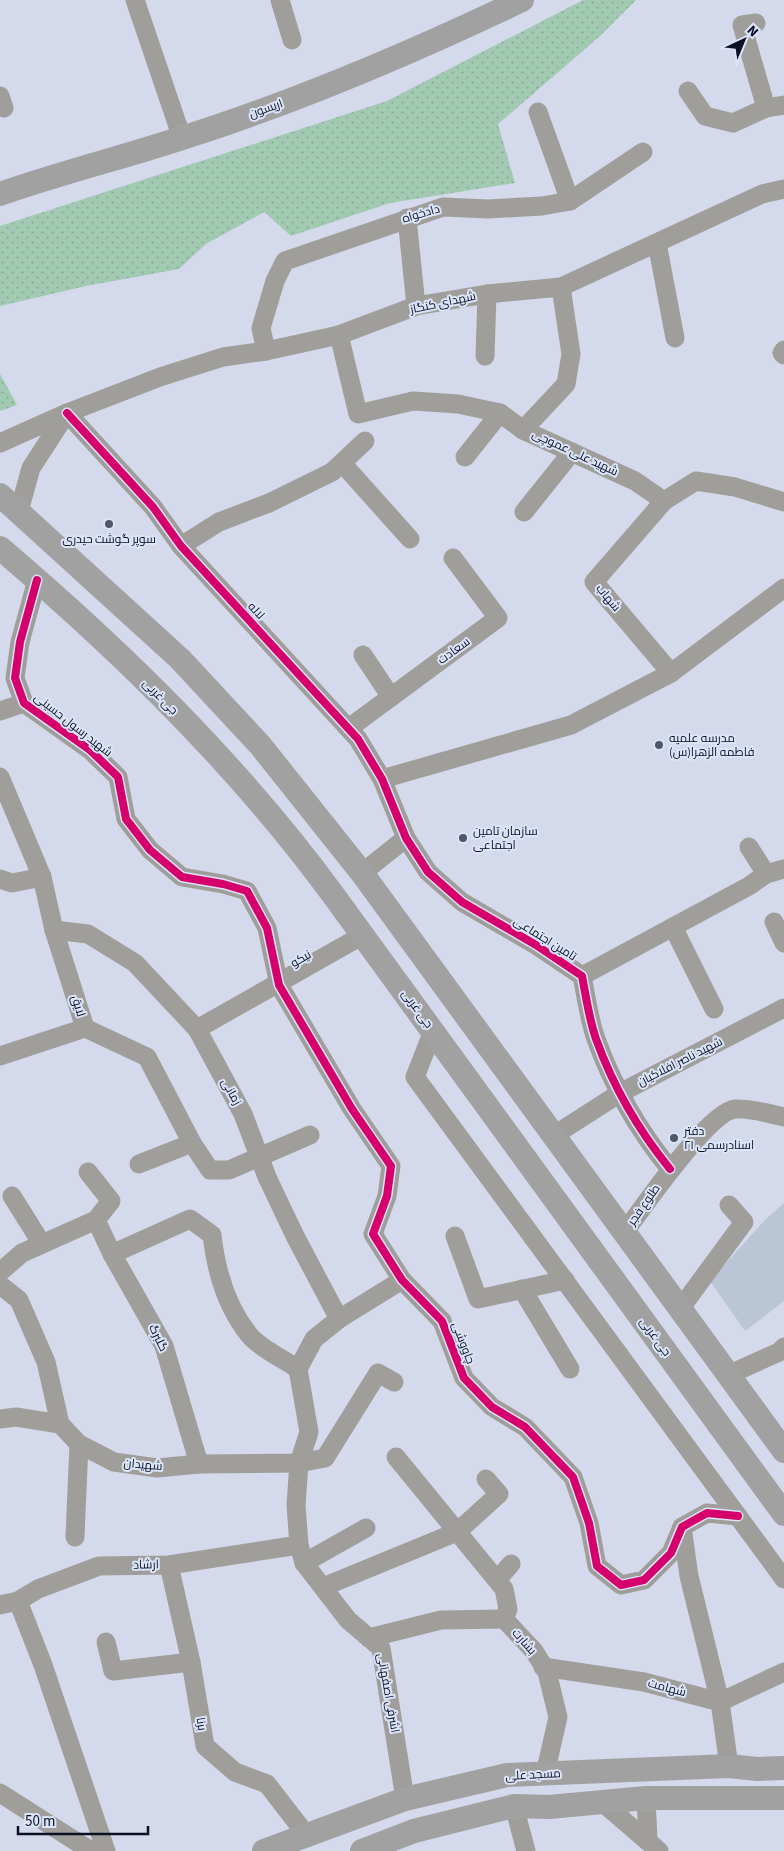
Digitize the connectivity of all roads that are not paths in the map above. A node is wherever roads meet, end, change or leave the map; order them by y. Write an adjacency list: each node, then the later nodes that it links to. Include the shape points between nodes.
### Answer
1 (135, 0): 9 (street)
2 (280, 0): 5 (street)
3 (522, 0): 9 (main road, اریسون, via 434,42 316,91)
4 (756, 22): 7 (street, via 742,25)
5 (292, 40)
6 (688, 91): 7 (street, via 705,116 733,123)
7 (775, 107)
8 (538, 112): 13 (street)
9 (182, 138): 12 (main road, اریسون)
10 (642, 152): 13 (street, دادخواه)
11 (784, 189): 15 (street, شهدای کنگاز, via 762,194)
12 (0, 194)
13 (570, 201): 14 (street, دادخواه, via 488,209 443,207)
14 (407, 218): 18 (street); 22 (street, دادخواه, via 285,261 275,281 261,328)
15 (657, 243): 16 (street, شهدای کنگاز); 20 (street)
16 (561, 287): 17 (street, شهدای کنگاز); 27 (street, via 571,354 566,384)
17 (487, 294): 18 (street, شهدای کنگاز); 24 (street)
18 (416, 306): 19 (street, شهدای کنگاز)
19 (339, 335): 22 (street, شهدای کنگاز); 26 (street, شهید علی عموچی, via 358,414 413,401 458,404)
20 (675, 338)
21 (784, 350): 23 (street)
22 (266, 351): 25 (street, شهدای کنگاز, via 223,357)
23 (784, 355)
24 (485, 356)
25 (67, 413): 29 (street, شهدای کنگاز); 36 (street, via 31,468); 39 (street, لاله, via 153,507)
26 (500, 413): 27 (street, شهید علی عموچی); 31 (street)
27 (523, 430): 30 (street, شهید علی عموچی)
28 (365, 442): 32 (street)
29 (0, 443)
30 (572, 452): 34 (street, شهید علی عموچی, via 635,481); 37 (street)
31 (464, 457)
32 (342, 463): 38 (street); 39 (street, via 332,472 269,503 219,522)
33 (0, 495): 36 (main road)
34 (664, 501): 35 (street, via 696,482 735,487); 45 (street, شهاب, via 594,582)
35 (784, 502)
36 (19, 511): 55 (main road, via 180,659 260,745)
37 (524, 512)
38 (410, 539)
39 (181, 546): 49 (street, لاله)
40 (0, 548): 42 (main road, جی غربی)
41 (453, 558): 46 (street, سعادت, via 498,618)
42 (37, 580): 47 (street, شهید رسول حسینی, via 20,642 15,678); 61 (main road, جی غربی, via 156,692 245,785 323,880)
43 (784, 588): 45 (street)
44 (363, 655): 46 (street)
45 (671, 673): 51 (street, via 570,725)
46 (391, 697): 49 (street, سعادت)
47 (24, 702): 48 (street); 64 (street, شهید رسول حسینی, via 90,750 118,777 126,820 150,850 182,877 247,891 267,928)
48 (0, 711)
49 (348, 728): 51 (street, لاله)
50 (0, 777): 56 (street, لایق)
51 (382, 779): 52 (street, لاله)
52 (406, 838): 55 (street); 63 (street, تامین اجتماعی, via 428,872 462,902)
53 (749, 847): 54 (street)
54 (775, 872): 59 (street)
55 (362, 873): 74 (main road)
56 (42, 877): 57 (street, via 12,883); 60 (street, لایق)
57 (0, 880)
58 (774, 922): 62 (street)
59 (673, 927): 63 (street); 66 (street)
60 (54, 930): 67 (street, لایق); 68 (street, زمانی, via 88,934 135,963)
61 (363, 935): 64 (street, نیکو); 69 (main road, جی غربی)
62 (784, 943)
63 (582, 976): 71 (street, تامین اجتماعی, via 596,1038)
64 (279, 985): 68 (street, نیکو); 88 (street, چاووشی, via 352,1109 391,1166 387,1196 373,1234)
65 (784, 1008): 71 (street, شهید ناصر افلاکیان)
66 (714, 1009)
67 (85, 1028): 70 (street); 75 (street, لایق, via 147,1057)
68 (197, 1030): 76 (street, زمانی, via 243,1114)
69 (433, 1031): 89 (street, via 415,1077); 107 (main road, جی غربی)
70 (0, 1056)
71 (620, 1093): 74 (street, شهید ناصر افلاکیان); 78 (street, تامین اجتماعی)
72 (784, 1117): 78 (street, طلوع فجر, via 734,1109 719,1116)
73 (310, 1136): 76 (street)
74 (553, 1136): 83 (main road)
75 (192, 1143): 76 (street, لایق, via 210,1170 229,1170); 77 (street)
76 (260, 1158): 93 (street, زمانی, via 295,1236)
77 (139, 1164)
78 (670, 1169): 83 (street, طلوع فجر)
79 (88, 1172): 82 (street, via 111,1201)
80 (12, 1196): 85 (street)
81 (729, 1205): 92 (street, via 744,1222)
82 (96, 1220): 85 (street); 86 (street, گلبرگ)
83 (624, 1233): 92 (main road)
84 (455, 1236): 91 (street, via 478,1299)
85 (42, 1244): 87 (street, via 22,1252)
86 (112, 1254): 95 (street, via 190,1219 212,1235 219,1274 233,1310 251,1337); 105 (street, گلبرگ, via 164,1346)
87 (0, 1272)
88 (402, 1280): 93 (street); 109 (street, چاووشی, via 442,1321 464,1378 492,1407 525,1427 573,1477 589,1523 597,1566 621,1585 644,1580 671,1553)
89 (565, 1280): 91 (street); 108 (street)
90 (0, 1286): 100 (street, via 19,1300 46,1362)
91 (522, 1289): 96 (street)
92 (680, 1309): 97 (main road)
93 (339, 1319): 95 (street, via 314,1339)
94 (784, 1347): 97 (street, via 780,1352)
95 (298, 1369): 104 (street, via 309,1432)
96 (570, 1369)
97 (728, 1375): 102 (main road)
98 (394, 1382): 104 (street, شهیدان, via 378,1373 325,1458)
99 (0, 1419): 100 (street, via 16,1417)
100 (60, 1424): 101 (street, شهیدان)
101 (79, 1444): 105 (street, شهیدان, via 114,1462 158,1468); 112 (street)
102 (784, 1451)
103 (396, 1457): 111 (street, بشارت)
104 (299, 1463): 105 (street, شهیدان); 113 (street, via 296,1505)
105 (199, 1464)
106 (486, 1479): 111 (street, via 500,1494)
107 (784, 1514)
108 (738, 1516): 109 (street, via 707,1513); 117 (street)
109 (682, 1527): 126 (street, via 690,1576)
110 (366, 1528): 113 (street)
111 (457, 1532): 116 (street, بشارت); 118 (street)
112 (75, 1537)
113 (301, 1554): 115 (street, ارشاد); 118 (street, اشرفی اصفهانی)
114 (511, 1564): 116 (street)
115 (169, 1565): 119 (street, ارشاد, via 99,1566); 123 (street, برنا)
116 (497, 1580): 120 (street, بشارت, via 504,1590 508,1609)
117 (784, 1580)
118 (323, 1587): 121 (street, اشرفی اصفهانی, via 348,1620)
119 (9, 1603): 139 (street, via 46,1675)
120 (504, 1618): 121 (street, via 441,1620); 124 (street, بشارت, via 534,1651)
121 (369, 1638): 133 (street, اشرفی اصفهانی, via 381,1648)
122 (106, 1642): 123 (street, via 113,1671)
123 (191, 1662): 136 (street, برنا, via 205,1746 235,1772 267,1784)
124 (543, 1667): 126 (street, شهامت, via 644,1682); 129 (street, بشارت, via 558,1717)
125 (784, 1672): 126 (street)
126 (720, 1702): 127 (street)
127 (729, 1766): 128 (main road, مسجد علی, via 757,1770); 129 (main road, مسجد علی)
128 (784, 1768)
129 (545, 1774): 133 (main road, مسجد علی, via 507,1775)
130 (0, 1793): 138 (street)
131 (646, 1798): 132 (main road); 134 (main road); 137 (street)
132 (784, 1798)
133 (405, 1799): 136 (main road, مسجد علی)
134 (602, 1802): 135 (main road, via 549,1807); 137 (street)
135 (514, 1806): 141 (main road, via 414,1831); 142 (street)
136 (308, 1837): 140 (main road, مسجد علی)
137 (653, 1846)
138 (91, 1851)
139 (106, 1851)
140 (264, 1851)
141 (362, 1851)
142 (526, 1851)

